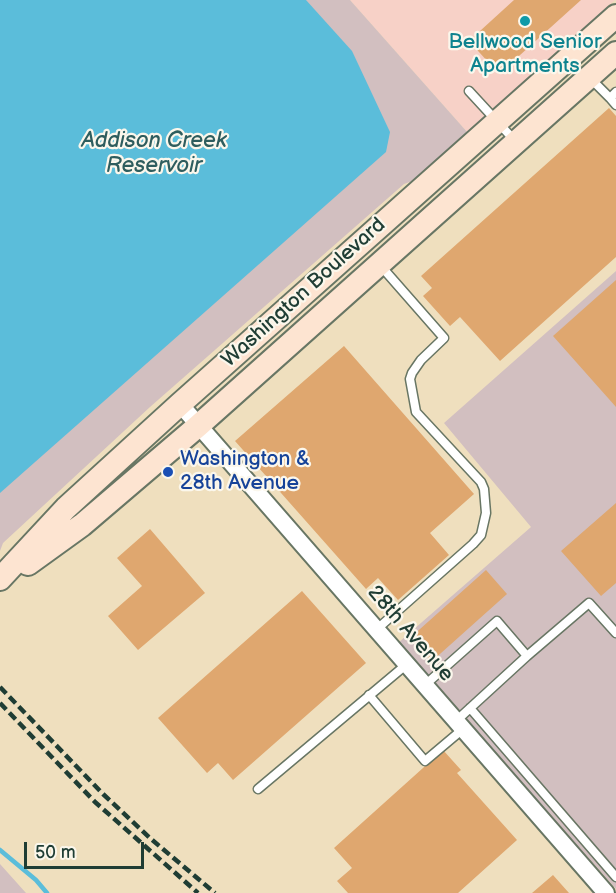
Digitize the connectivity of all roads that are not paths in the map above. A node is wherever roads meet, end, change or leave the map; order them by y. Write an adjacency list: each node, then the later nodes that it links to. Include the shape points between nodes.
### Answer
1 (616, 16): 6 (street, Washington Boulevard)
2 (611, 60): 3 (street, Washington Boulevard)
3 (589, 77): 5 (lane); 7 (street, Washington Boulevard)
4 (469, 91): 6 (lane)
5 (614, 98)
6 (497, 121): 7 (lane); 9 (street, Washington Boulevard)
7 (516, 142): 8 (street, Washington Boulevard)
8 (379, 264): 10 (street, Washington Boulevard); 13 (lane, via 444,338 412,373 416,412 481,482 486,513 481,535 473,544)
9 (180, 404): 10 (street, 28th Avenue); 11 (street, Washington Boulevard, via 66,508)
10 (198, 426): 12 (street, Washington Boulevard, via 82,525); 13 (street, 28th Avenue)
11 (0, 579)
12 (0, 584)
13 (376, 630): 16 (street, 28th Avenue)
14 (616, 633): 15 (lane, via 589,603)
15 (527, 656): 17 (lane, via 497,621); 19 (lane)
16 (407, 664): 17 (street, 28th Avenue); 18 (lane)
17 (425, 685): 20 (street, 28th Avenue)
18 (369, 695): 20 (lane, via 425,761); 21 (lane)
19 (470, 708): 20 (lane); 22 (lane)
20 (460, 725): 23 (street, 28th Avenue)
21 (258, 789)
22 (616, 877)
23 (606, 893)

